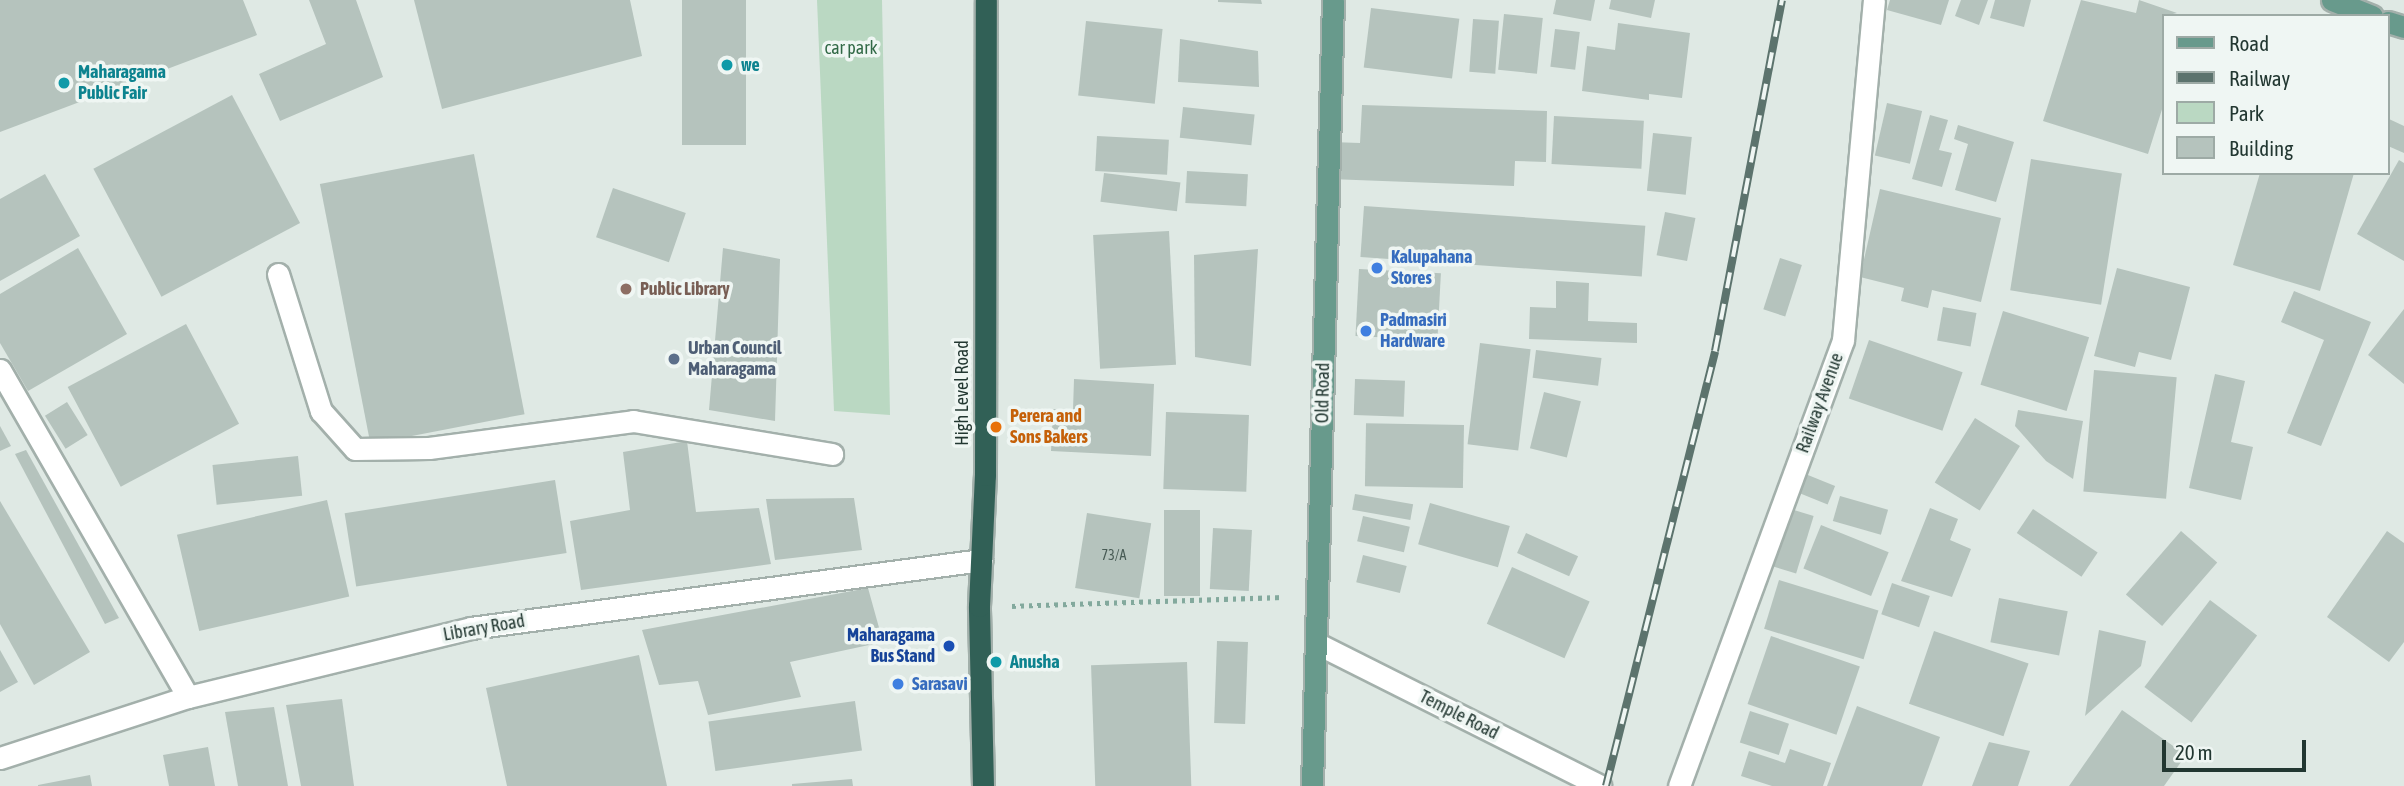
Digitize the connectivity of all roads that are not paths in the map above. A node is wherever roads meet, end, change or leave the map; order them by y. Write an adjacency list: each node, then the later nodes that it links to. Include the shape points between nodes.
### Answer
1 (986, 0): 9 (highway, High Level Road)
2 (1333, 0): 10 (main road, Old Road)
3 (1874, 0): 16 (street, Railway Avenue, via 1843,340)
4 (2332, 0): 5 (main road)
5 (2367, 14)
6 (278, 274): 8 (street, via 321,411 355,449 429,448 633,421)
7 (0, 370): 11 (street)
8 (832, 454)
9 (981, 560): 11 (street, Library Road, via 471,628); 13 (highway, High Level Road)
10 (1318, 644): 14 (main road, Old Road); 15 (street, Temple Road)
11 (188, 697): 12 (street, Library Road)
12 (0, 758)
13 (983, 786)
14 (1312, 786)
15 (1600, 786)
16 (1679, 786)

